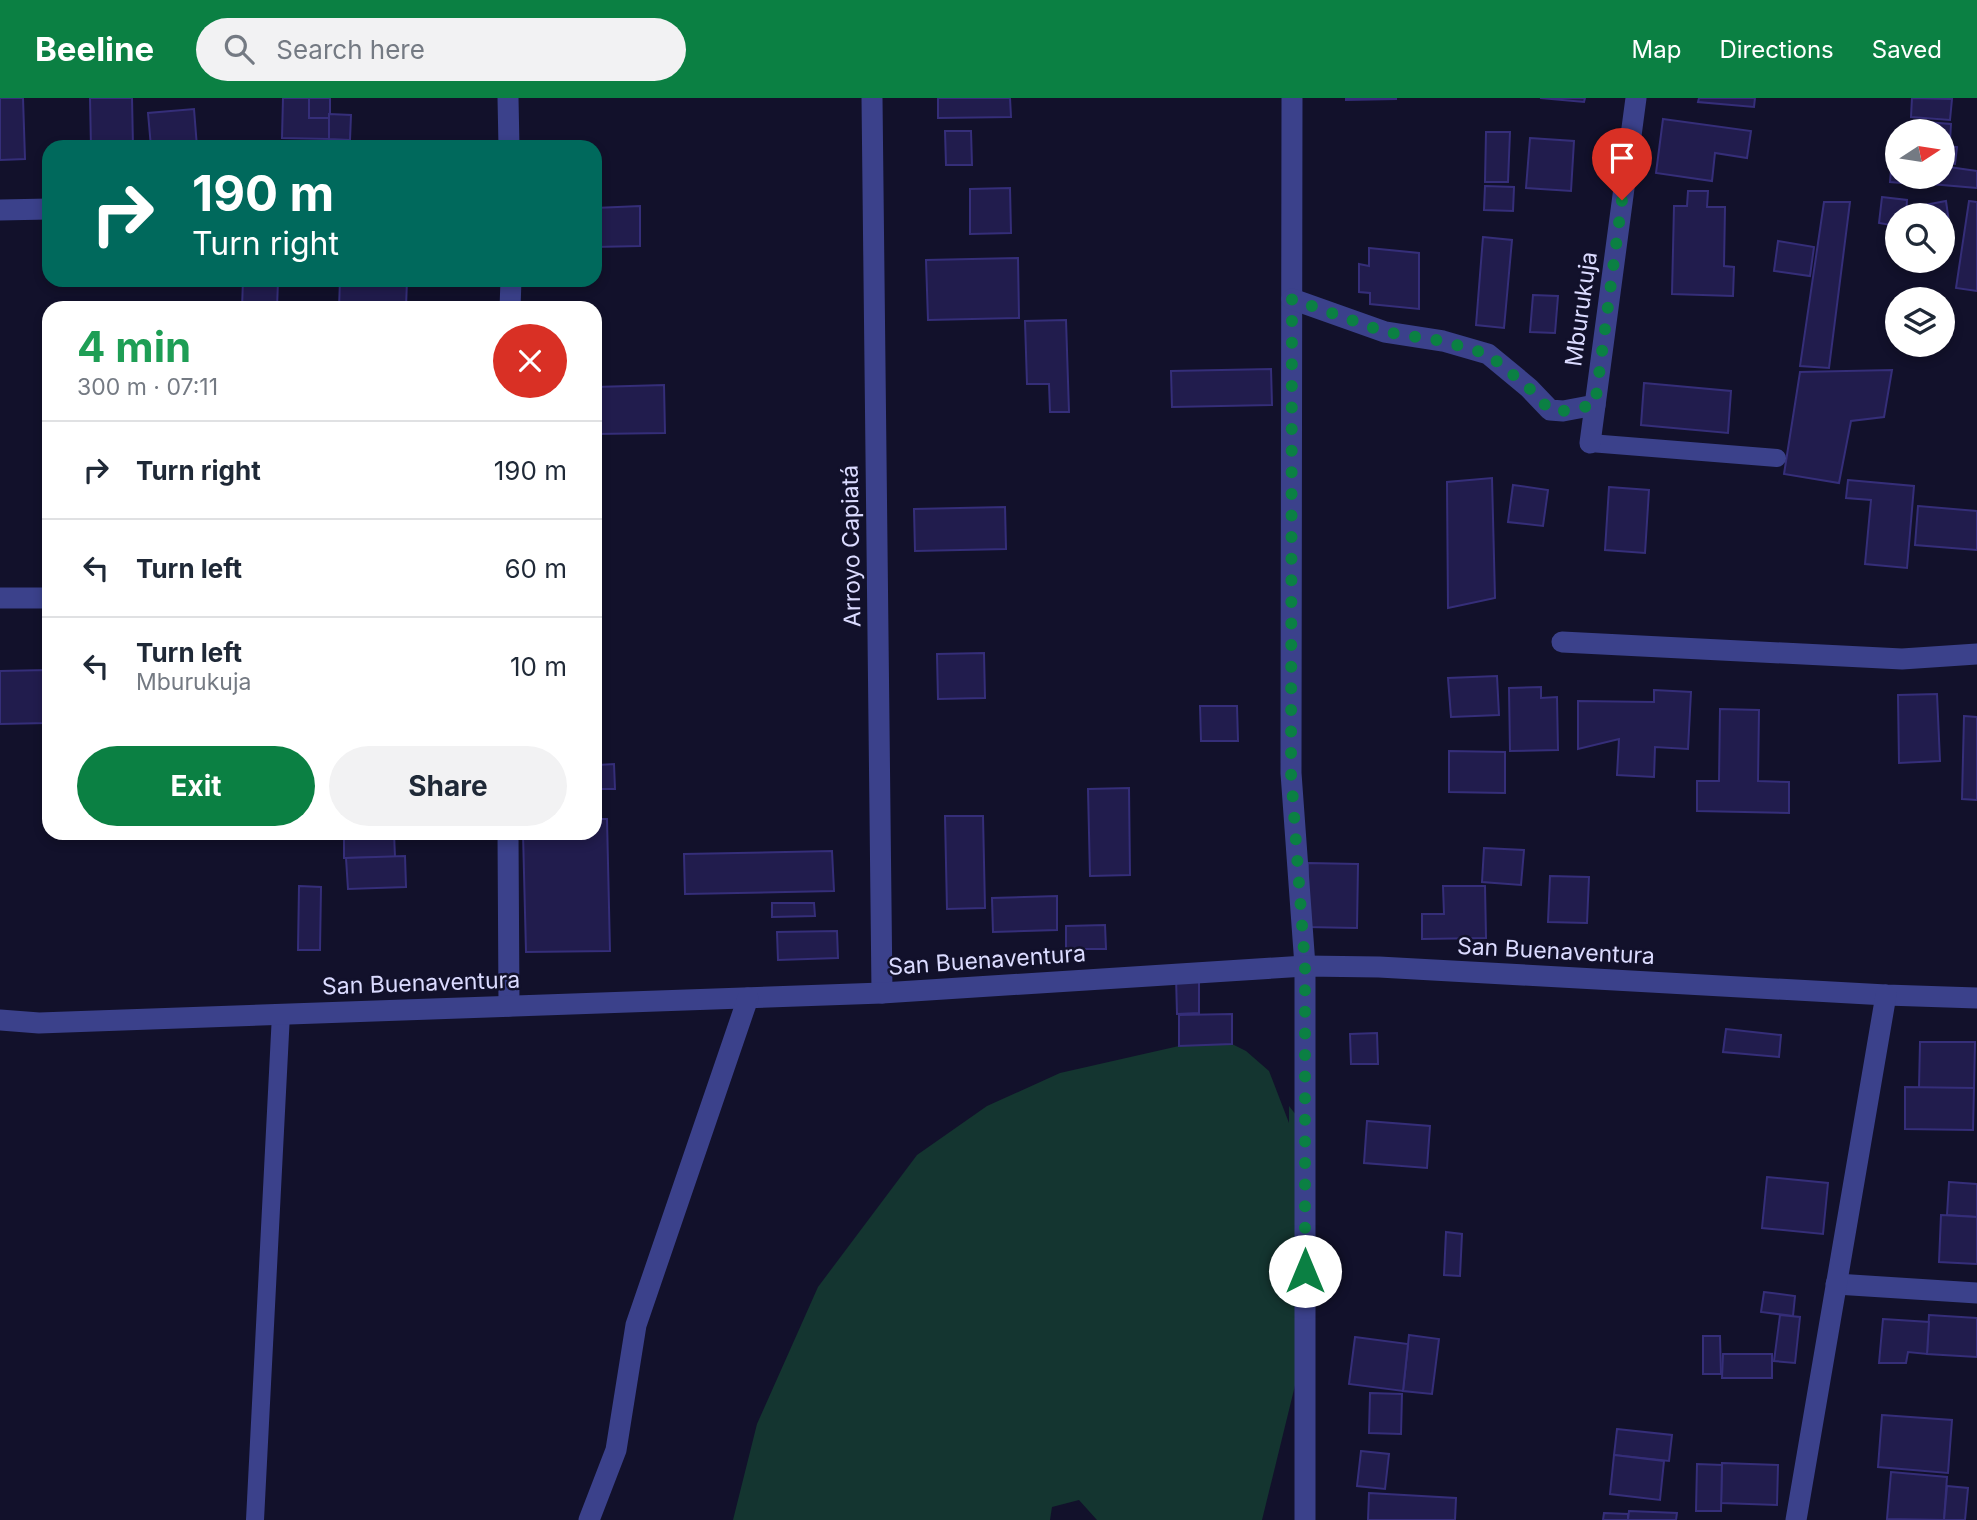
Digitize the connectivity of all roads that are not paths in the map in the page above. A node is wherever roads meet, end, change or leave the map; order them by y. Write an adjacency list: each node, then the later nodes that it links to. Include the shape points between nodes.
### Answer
1 (508, 98): 5 (street)
2 (872, 98): 18 (street, Arroyo Capiatá)
3 (1292, 98): 8 (street)
4 (1636, 98): 9 (street, Mburukuja)
5 (509, 140)
6 (42, 209): 7 (street)
7 (0, 210)
8 (1292, 299): 9 (street, via 1385,332 1488,354 1550,410); 17 (street, via 1291,773)
9 (1595, 405): 10 (street, Mburukuja)
10 (1590, 443): 11 (lane)
11 (1777, 458)
12 (0, 598): 13 (street)
13 (42, 598)
14 (1563, 642): 15 (street, via 1902,659)
15 (1977, 654)
16 (508, 840): 22 (street)
17 (1305, 966): 18 (street, San Buenaventura); 19 (street, San Buenaventura); 29 (street)
18 (882, 993): 20 (street, San Buenaventura)
19 (1886, 995): 21 (street, San Buenaventura); 25 (street)
20 (748, 998): 22 (street, San Buenaventura); 28 (street, via 636,1325 616,1450)
21 (1977, 999)
22 (509, 1006): 23 (street, San Buenaventura)
23 (281, 1014): 24 (street, San Buenaventura, via 39,1023); 27 (lane)
24 (0, 1020)
25 (1836, 1284): 26 (street); 30 (street)
26 (1977, 1293)
27 (256, 1520)
28 (589, 1520)
29 (1305, 1520)
30 (1796, 1520)

